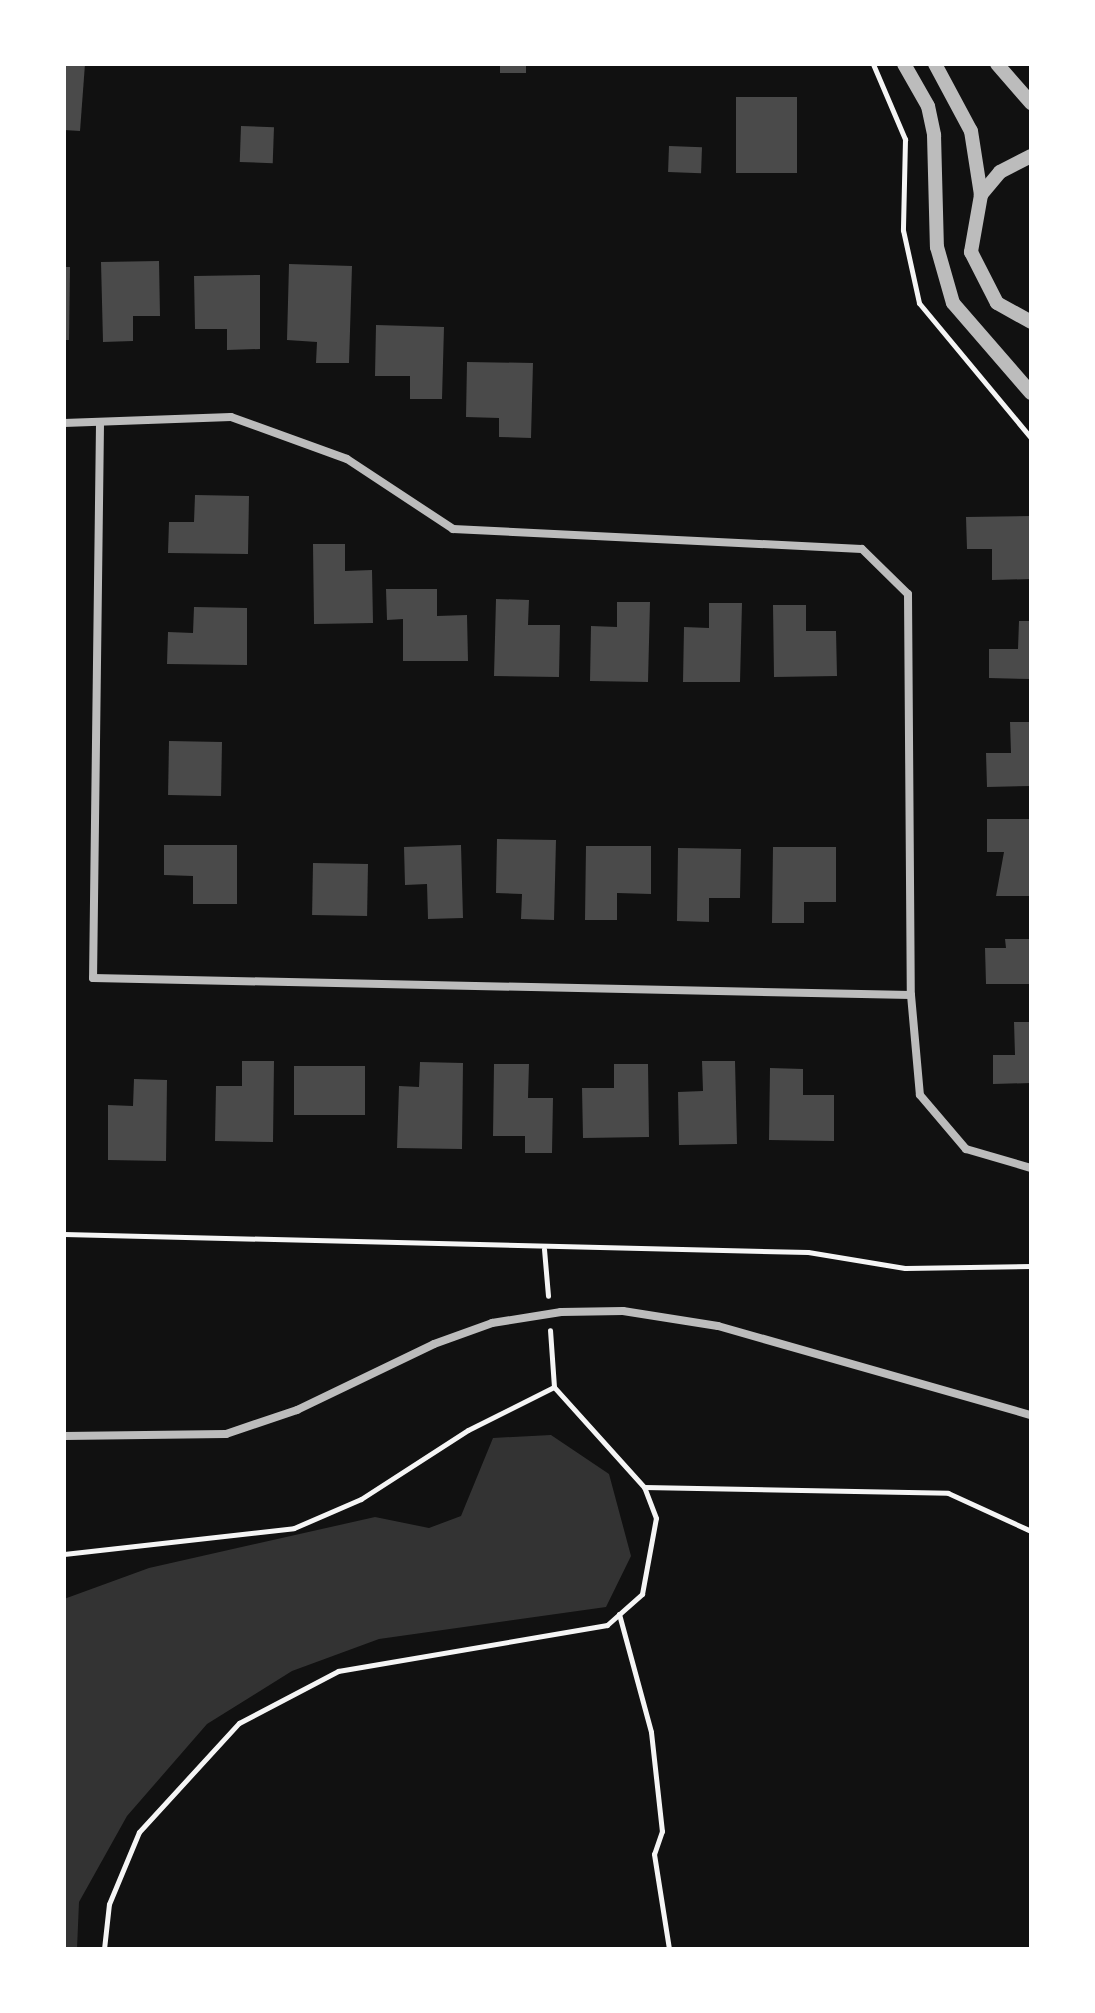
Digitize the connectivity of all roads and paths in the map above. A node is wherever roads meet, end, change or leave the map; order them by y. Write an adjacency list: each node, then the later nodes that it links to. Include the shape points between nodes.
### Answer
1 (904, 64): 9 (street, via 928,106 934,135 937,247 953,303)
2 (935, 64): 6 (street, via 971,131)
3 (997, 64): 4 (street)
4 (1031, 103)
5 (1031, 156): 6 (street, via 1000,172)
6 (981, 195): 7 (street, via 971,223 979,280)
7 (1026, 320): 8 (street)
8 (1031, 336)
9 (1031, 393)
10 (64, 423): 11 (street)
11 (100, 424): 12 (street, via 231,417 347,459 453,529 862,549 908,594); 12 (street, via 93,978)
12 (911, 995): 13 (street, via 920,1095 966,1149)
13 (1031, 1168)
14 (64, 1234): 15 (path)
15 (544, 1249): 16 (path, via 808,1252 948,1270); 17 (path)
16 (1031, 1266)
17 (548, 1291)
18 (550, 1334): 19 (path)
19 (554, 1387): 22 (path); 24 (path, via 468,1430 361,1499 294,1528)
20 (1031, 1415): 21 (street, via 718,1326 623,1311 561,1312 492,1323 434,1344 297,1410 226,1434)
21 (64, 1436)
22 (644, 1487): 23 (path, via 948,1493); 25 (path, via 656,1518 642,1594)
23 (1031, 1531)
24 (64, 1554)
25 (619, 1614): 26 (path, via 607,1625 338,1671 239,1723 139,1832 109,1904); 27 (path, via 651,1732 662,1831 654,1854)
26 (104, 1949)
27 (669, 1949)

